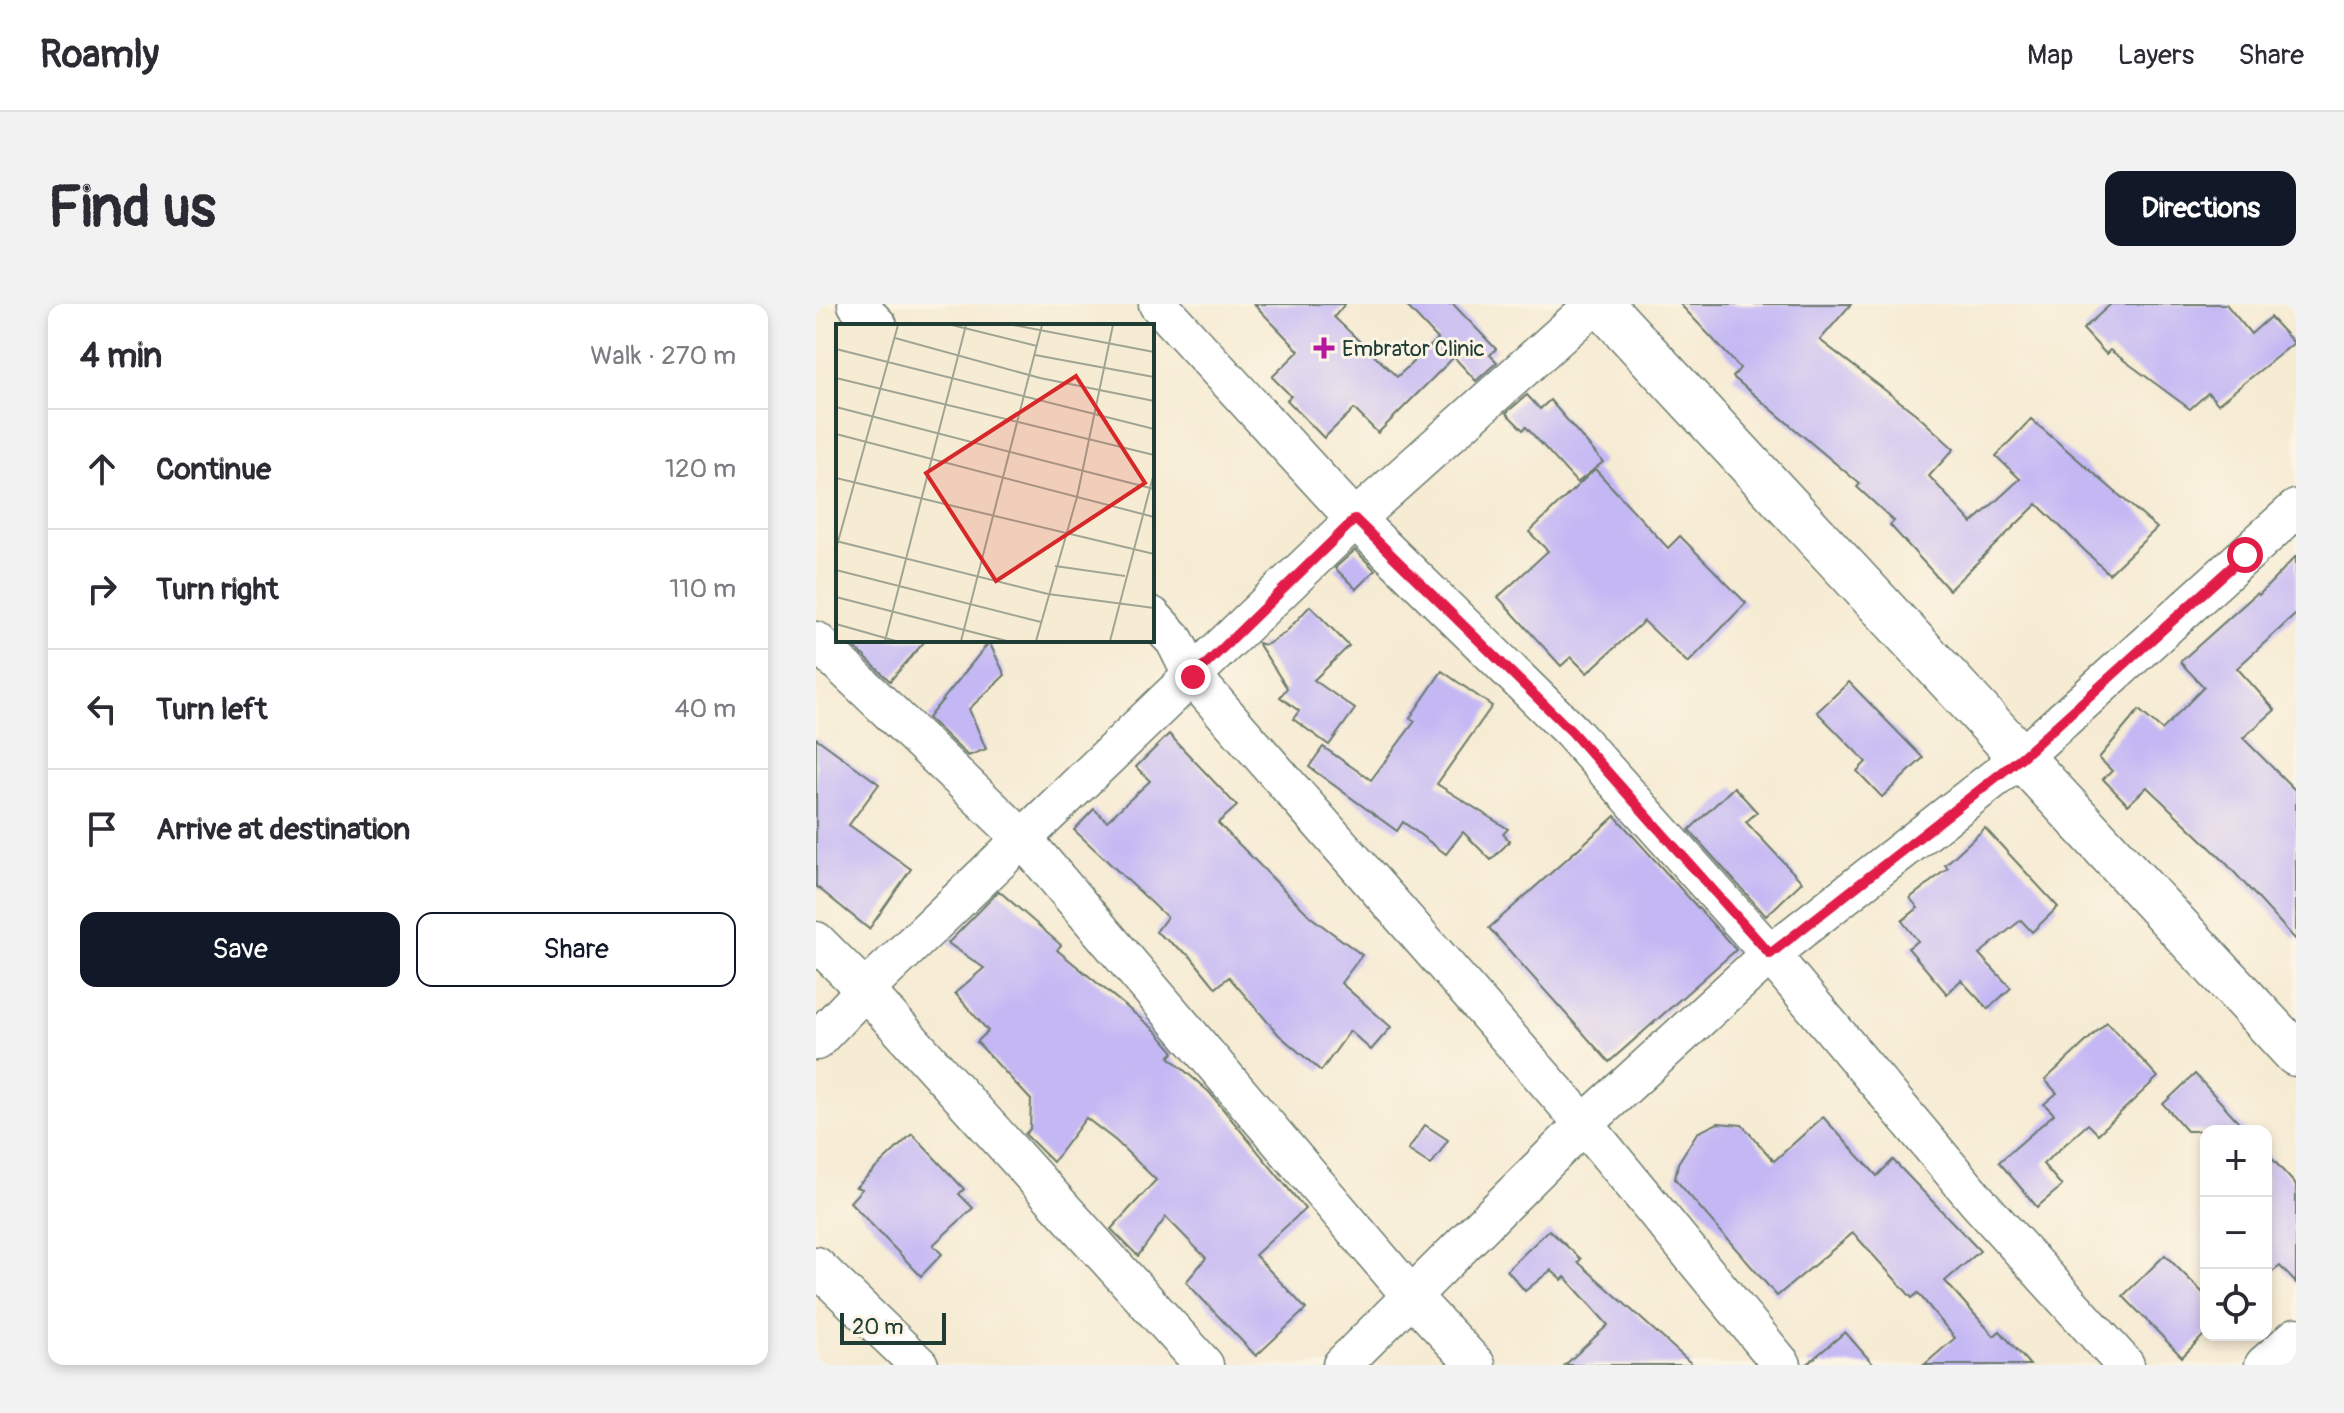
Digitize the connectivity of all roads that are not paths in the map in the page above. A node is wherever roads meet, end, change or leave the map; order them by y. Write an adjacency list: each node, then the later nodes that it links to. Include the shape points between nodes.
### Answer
1 (857, 304): 4 (street)
2 (1158, 304): 6 (street)
3 (1598, 304): 6 (street); 10 (street)
4 (876, 324)
5 (2296, 509): 10 (street)
6 (1355, 519): 9 (street); 13 (street, via 1572,732)
7 (1154, 618): 9 (street, via 1175,641)
8 (816, 641): 11 (street)
9 (1193, 677): 11 (street); 17 (street)
10 (2023, 756): 13 (street); 16 (street)
11 (1024, 840): 14 (street); 19 (street)
12 (816, 941): 14 (street)
13 (1770, 954): 17 (street); 26 (street, via 1978,1202)
14 (865, 990): 15 (street); 22 (street)
15 (816, 1041)
16 (2296, 1054)
17 (1584, 1124): 19 (street); 25 (street)
18 (816, 1266): 21 (street)
19 (1412, 1297): 23 (street); 24 (street)
20 (2296, 1337): 27 (street)
21 (919, 1365)
22 (1204, 1365)
23 (1342, 1365)
24 (1476, 1365)
25 (1782, 1365)
26 (2125, 1365)
27 (2264, 1365)

